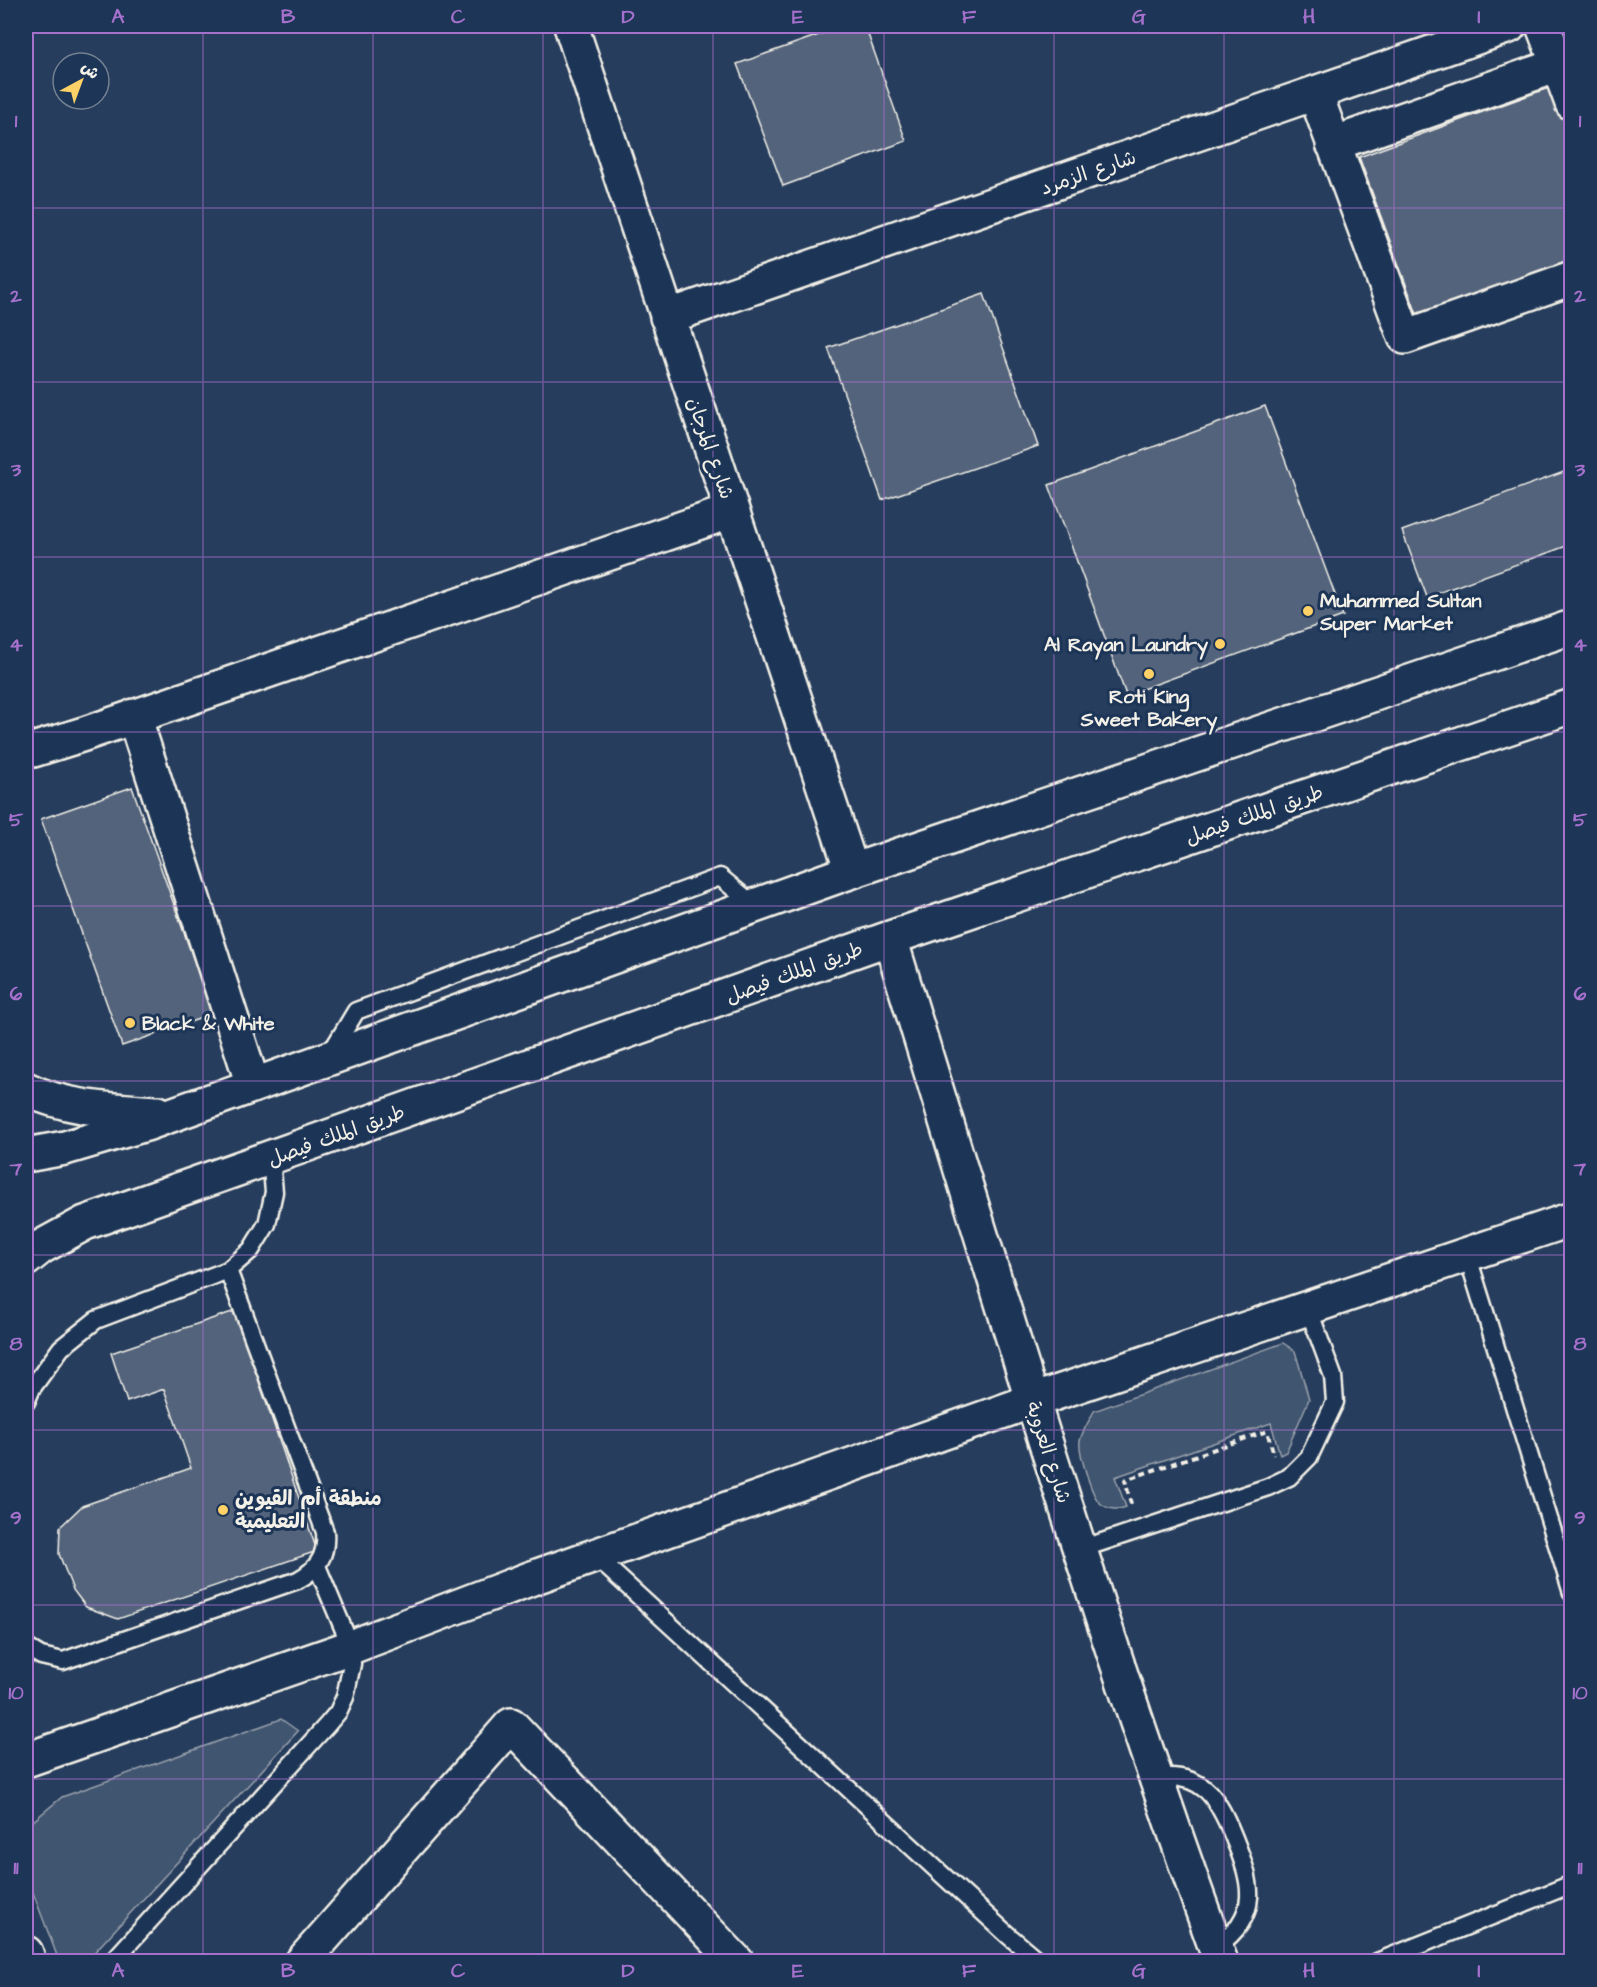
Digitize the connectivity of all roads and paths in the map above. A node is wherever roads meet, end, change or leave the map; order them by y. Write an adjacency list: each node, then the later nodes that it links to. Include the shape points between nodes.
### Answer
1 (571, 26): 9 (street, شارع المرجان)
2 (1509, 26): 5 (street, شارع الزمرد)
3 (1543, 26): 4 (street)
4 (1558, 65): 6 (street); 7 (street)
5 (1314, 93): 7 (street); 9 (street, شارع الزمرد)
6 (1572, 103)
7 (1333, 144): 8 (street, via 1405,337)
8 (1572, 278)
9 (667, 317): 10 (street, شارع المرجان)
10 (732, 511): 13 (street); 15 (street, شارع المرجان)
11 (1572, 627): 15 (street)
12 (1572, 706): 16 (street, طريق الملك فيصل)
13 (134, 716): 14 (street); 17 (street)
14 (26, 750)
15 (852, 871): 17 (street)
16 (890, 938): 21 (street, طريق الملك فيصل); 27 (street, شارع العروبة)
17 (253, 1085): 19 (street)
18 (26, 1089): 19 (street, via 87,1108)
19 (175, 1114): 20 (street, via 65,1148)
20 (26, 1155)
21 (271, 1158): 24 (street, طريق الملك فيصل, via 85,1223); 25 (lane, via 274,1192 267,1224 251,1250)
22 (1572, 1219): 23 (street)
23 (1467, 1254): 26 (street); 34 (lane)
24 (26, 1259)
25 (228, 1270): 28 (lane, via 96,1320 61,1348); 33 (lane, via 325,1532 326,1544)
26 (1308, 1308): 27 (street); 31 (lane, via 1333,1376 1335,1401 1309,1457 1289,1477 1268,1487)
27 (1032, 1401): 31 (street, شارع العروبة); 32 (street)
28 (26, 1402)
29 (1277, 1464): 30 (path, via 1267,1431 1125,1480)
30 (1133, 1510)
31 (1081, 1549): 38 (street, شارع العروبة)
32 (595, 1556): 36 (street); 46 (lane)
33 (317, 1566): 35 (lane, via 298,1580 63,1661 41,1656); 36 (lane)
34 (1572, 1593)
35 (26, 1647)
36 (351, 1647): 37 (street); 43 (lane, via 350,1680 338,1712)
37 (26, 1760)
38 (1155, 1778): 41 (street, شارع العروبة); 41 (lane, via 1183,1777 1207,1790 1223,1811 1247,1869 1250,1892 1246,1913)
39 (1572, 1884): 47 (lane)
40 (26, 1953): 42 (street)
41 (1219, 1954)
42 (28, 1962)
43 (112, 1962)
44 (302, 1962): 45 (street, via 511,1725)
45 (737, 1962)
46 (1040, 1962)
47 (1377, 1962)

